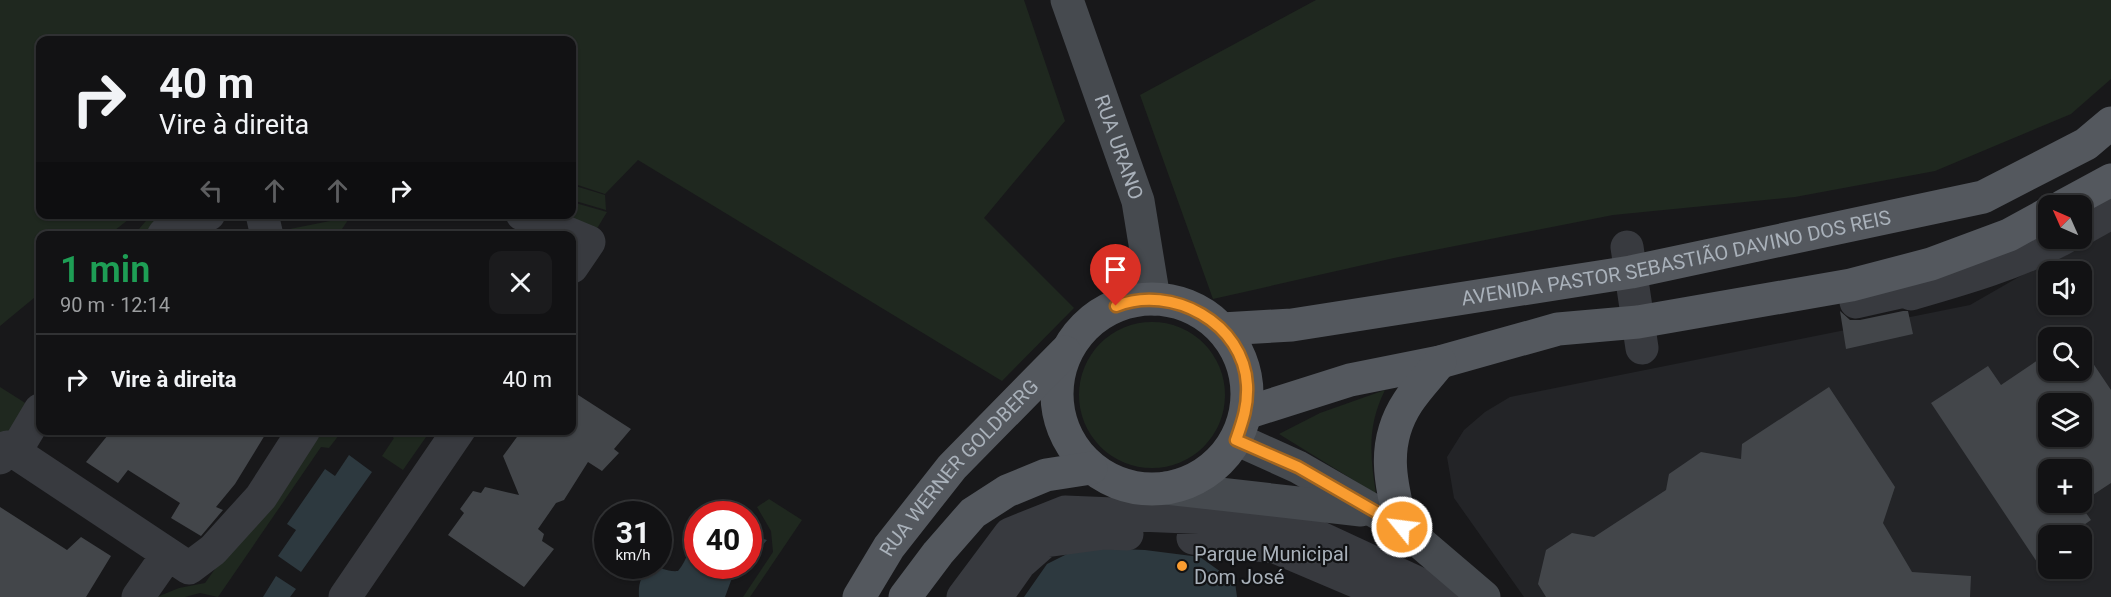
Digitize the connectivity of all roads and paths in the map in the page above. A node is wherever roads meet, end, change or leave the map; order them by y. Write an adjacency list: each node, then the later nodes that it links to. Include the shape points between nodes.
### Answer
1 (1067, 0): 16 (street, RUA URANO, via 1138,201)
2 (2111, 123): 14 (main road, AVENIDA PASTOR SEBASTIÃO DAVINO DOS REIS, via 2086,144 1983,197)
3 (2111, 180): 4 (main road)
4 (2083, 195)
5 (2111, 213): 9 (street)
6 (197, 219): 10 (street)
7 (534, 219): 11 (street)
8 (2038, 219): 19 (main road, via 2009,235 1931,264)
9 (2092, 223)
10 (170, 231)
11 (563, 231)
12 (576, 237): 15 (street, via 589,242)
13 (2045, 249): 17 (street, via 1980,274 1911,294 1905,291)
14 (1629, 260): 18 (main road, AVENIDA PASTOR SEBASTIÃO DAVINO DOS REIS, via 1292,325); 19 (street)
15 (576, 261)
16 (1154, 299): 18 (main road, via 1191,307); 20 (main road, via 1128,302 1104,311 1084,327)
17 (1856, 302)
18 (1222, 329): 23 (main road, via 1239,355 1247,383)
19 (1640, 335): 21 (main road, via 1558,329)
20 (1068, 348): 27 (main road, via 1057,379 1057,412 1069,443); 33 (main road, RUA WERNER GOLDBERG, via 952,467 889,547)
21 (1440, 362): 23 (main road, via 1350,380); 29 (main road, via 1408,402 1394,429 1389,456 1394,498)
22 (36, 415): 26 (street)
23 (1241, 426): 28 (main road, via 1218,463 1194,480); 29 (street, via 1298,467)
24 (301, 435): 30 (street, via 261,497 213,550 189,568)
25 (456, 435): 32 (street)
26 (7, 455): 30 (street)
27 (1091, 468): 28 (main road, via 1113,482 1139,489); 34 (main road, RUA WERNER GOLDBERG, via 1046,475 1007,491 973,513)
28 (1166, 489): 29 (street)
29 (1388, 519): 39 (street)
30 (168, 554): 31 (street)
31 (138, 597)
32 (345, 597)
33 (859, 597)
34 (905, 597)
35 (963, 597): 38 (street, via 1010,534 1065,512 1284,521)
36 (996, 597): 37 (street, via 1020,563 1045,541 1105,533 1165,534 1275,547)
37 (1393, 597)
38 (1448, 597)
39 (1484, 597)

